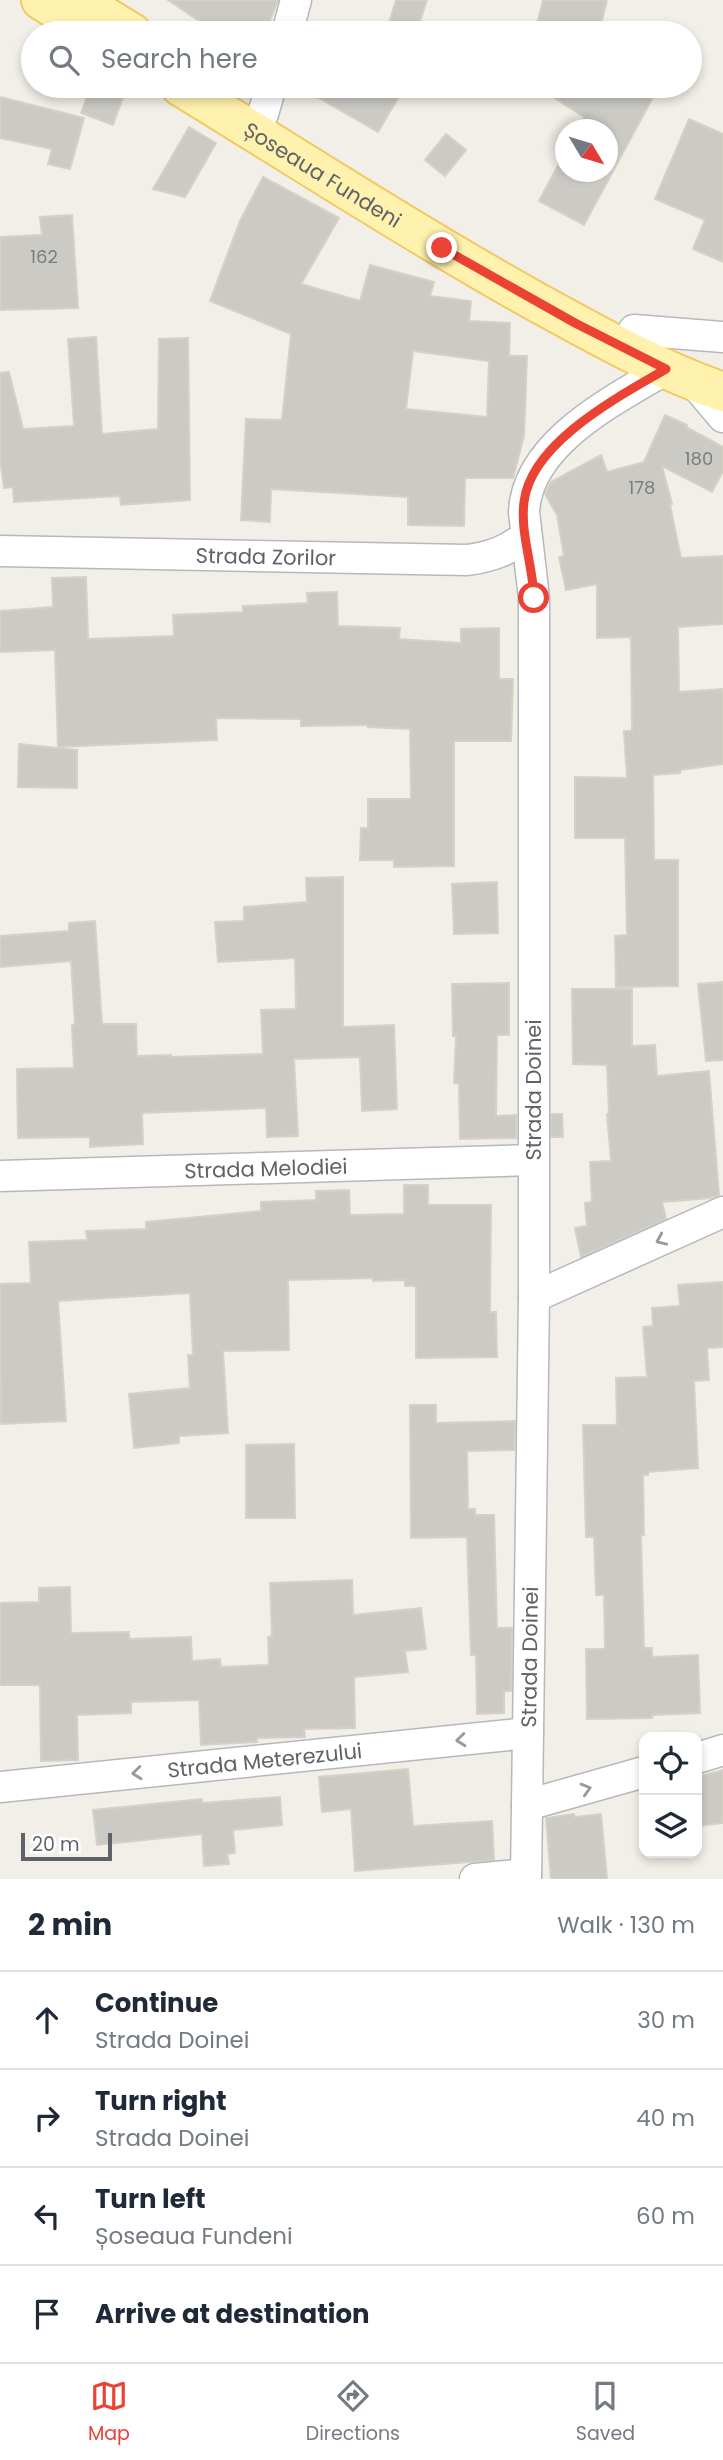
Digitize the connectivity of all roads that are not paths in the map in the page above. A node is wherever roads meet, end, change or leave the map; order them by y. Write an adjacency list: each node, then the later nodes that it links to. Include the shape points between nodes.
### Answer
1 (41, 0): 4 (main road)
2 (78, 0): 5 (main road)
3 (296, 0): 6 (street)
4 (75, 21)
5 (112, 21)
6 (290, 21)
7 (199, 98): 11 (main road, Șoseaua Fundeni, via 442,248 575,323)
8 (267, 100): 9 (main road, Șoseaua Fundeni, via 451,230)
9 (634, 330): 10 (street); 11 (main road, Șoseaua Fundeni, via 694,355)
10 (723, 337)
11 (701, 376): 12 (street, Șoseaua Fundeni); 13 (street, Strada Doinei, via 596,413 575,428 548,455 527,488)
12 (723, 417)
13 (526, 536): 14 (street, Strada Zorilor, via 507,550 467,560); 15 (street, Strada Doinei, via 534,598)
14 (0, 551)
15 (533, 1160): 16 (street, Strada Melodiei); 18 (street, Strada Doinei)
16 (0, 1176)
17 (723, 1212): 18 (street, one-way to 18)
18 (534, 1297): 19 (street, Strada Doinei)
19 (528, 1733): 23 (street, Strada Meterezului, one-way to 23); 24 (street, Strada Doinei)
20 (723, 1750): 21 (street)
21 (702, 1756)
22 (639, 1773): 24 (street, one-way to 22)
23 (0, 1787)
24 (527, 1805): 25 (street, Strada Doinei)
25 (526, 1877): 26 (street)
26 (475, 1879)

